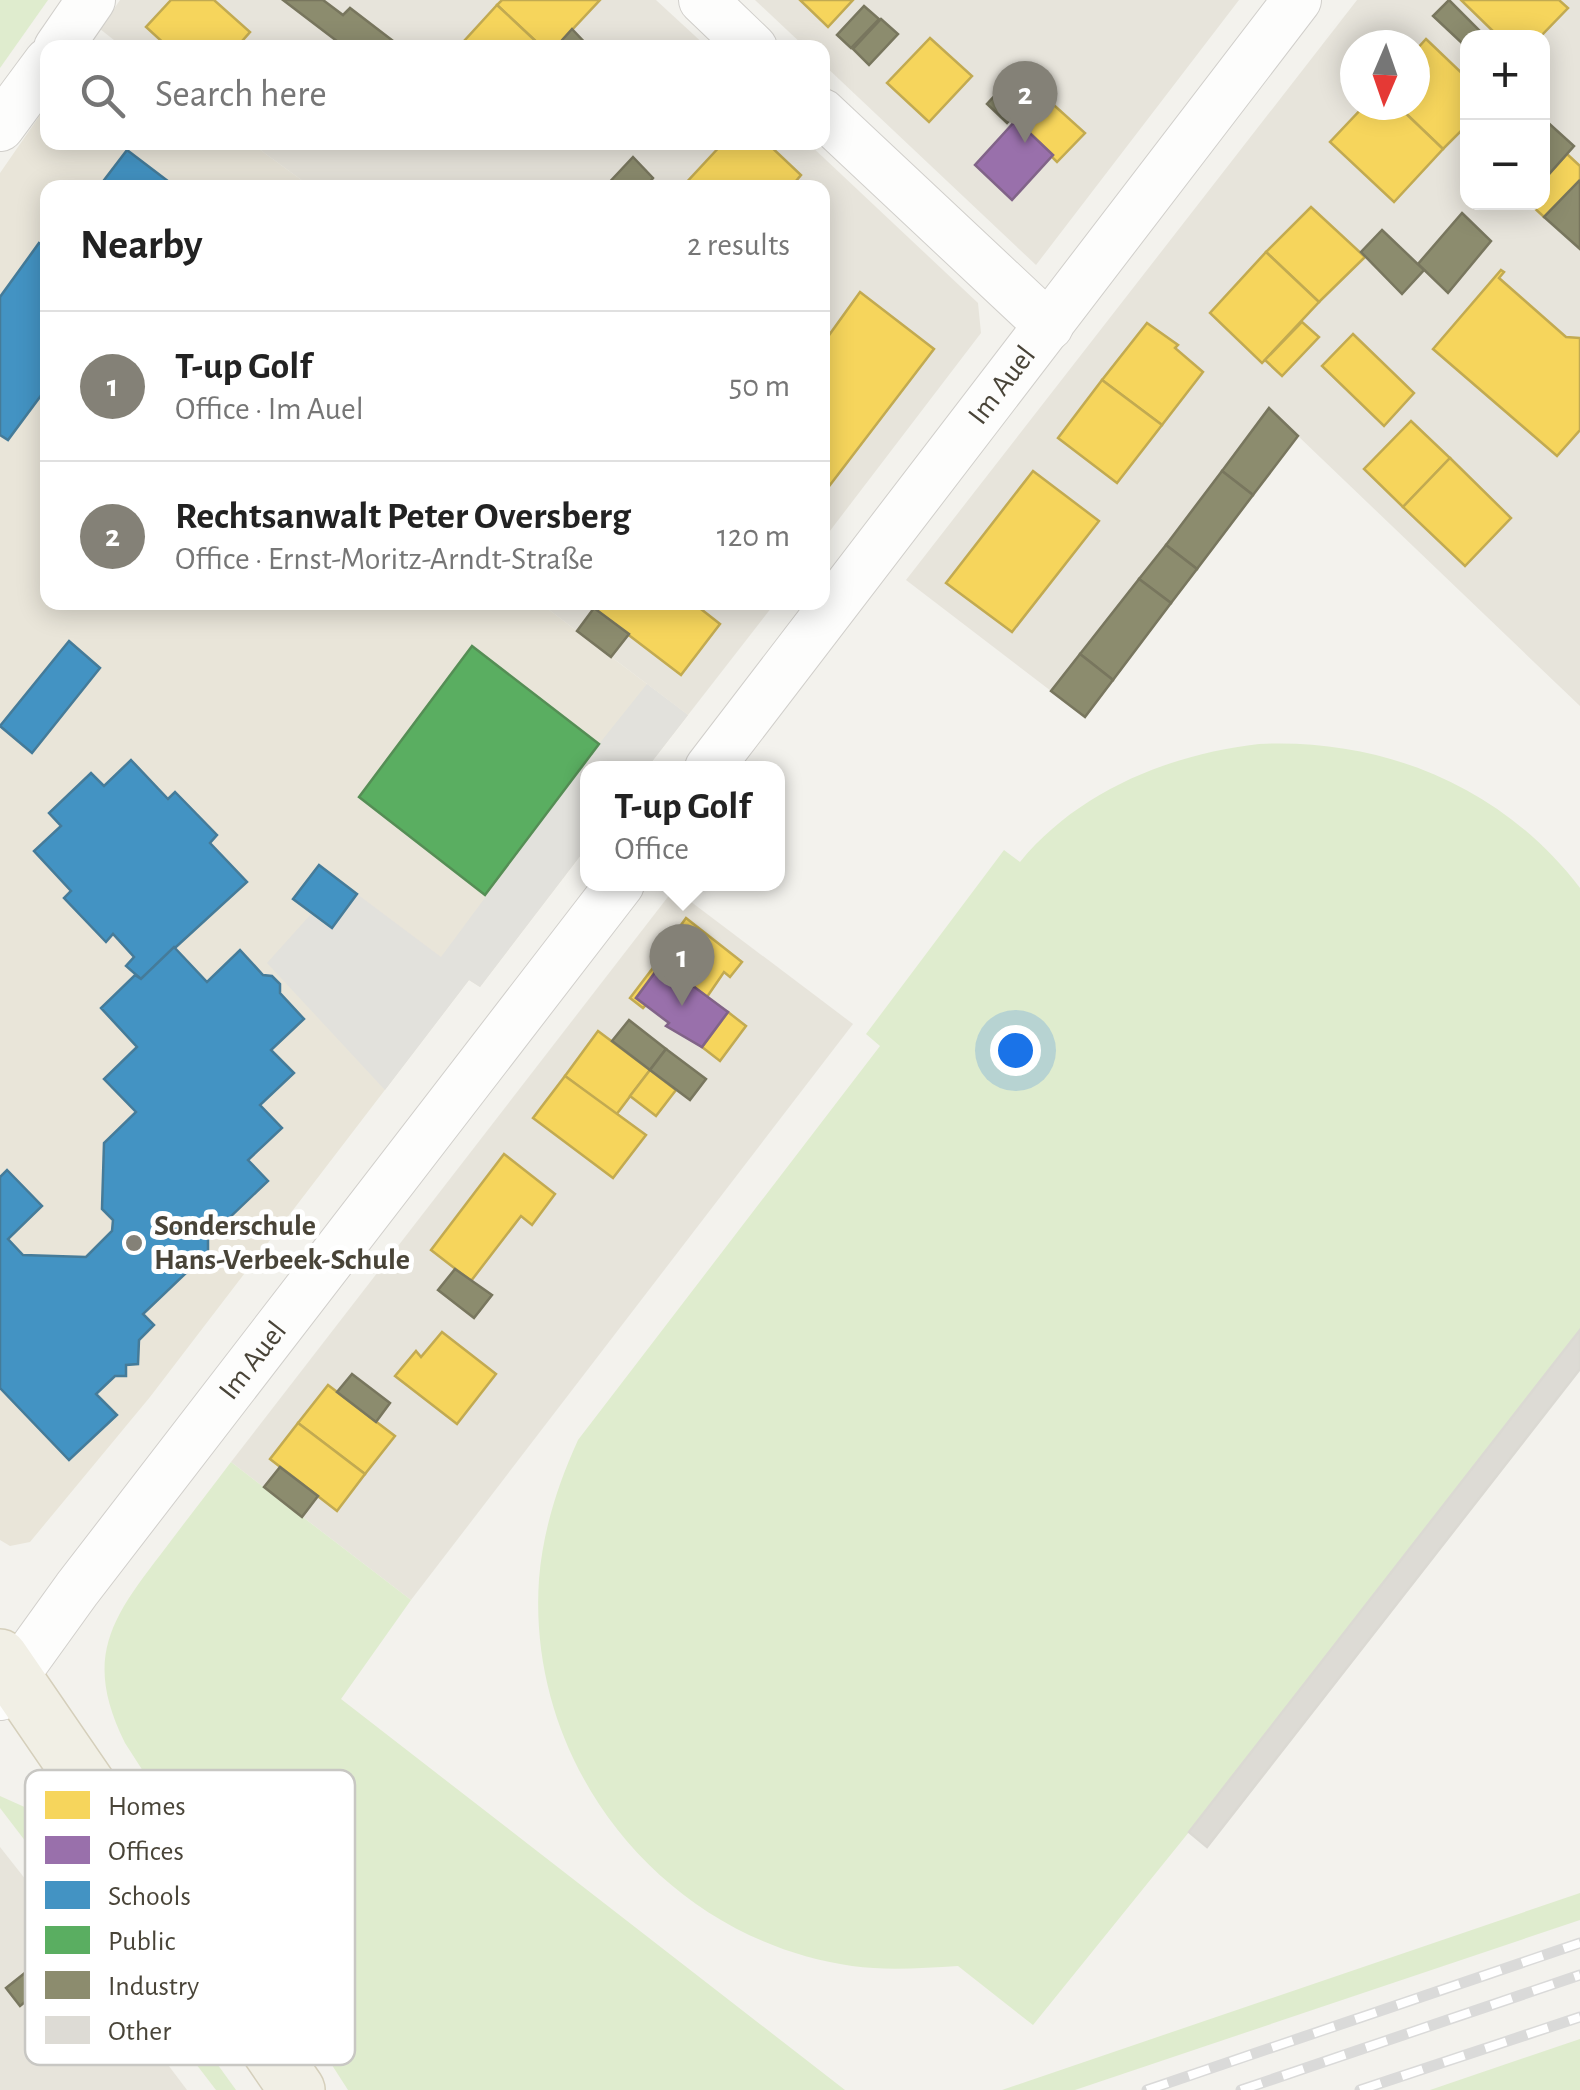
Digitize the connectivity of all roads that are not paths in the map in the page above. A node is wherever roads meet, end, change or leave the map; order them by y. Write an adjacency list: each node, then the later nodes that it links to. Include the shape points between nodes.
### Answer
1 (92, 0): 4 (street)
2 (703, 0): 5 (street)
3 (1297, 0): 9 (street, Im Auel)
4 (64, 40)
5 (745, 40)
6 (40, 73): 8 (street)
7 (830, 121): 9 (street)
8 (0, 128)
9 (1049, 326): 10 (street, Im Auel)
10 (715, 761)
11 (615, 891): 12 (street, Im Auel)
12 (5, 1678): 13 (main road)
13 (70, 1770)
14 (279, 2065): 15 (main road)
15 (297, 2090)

